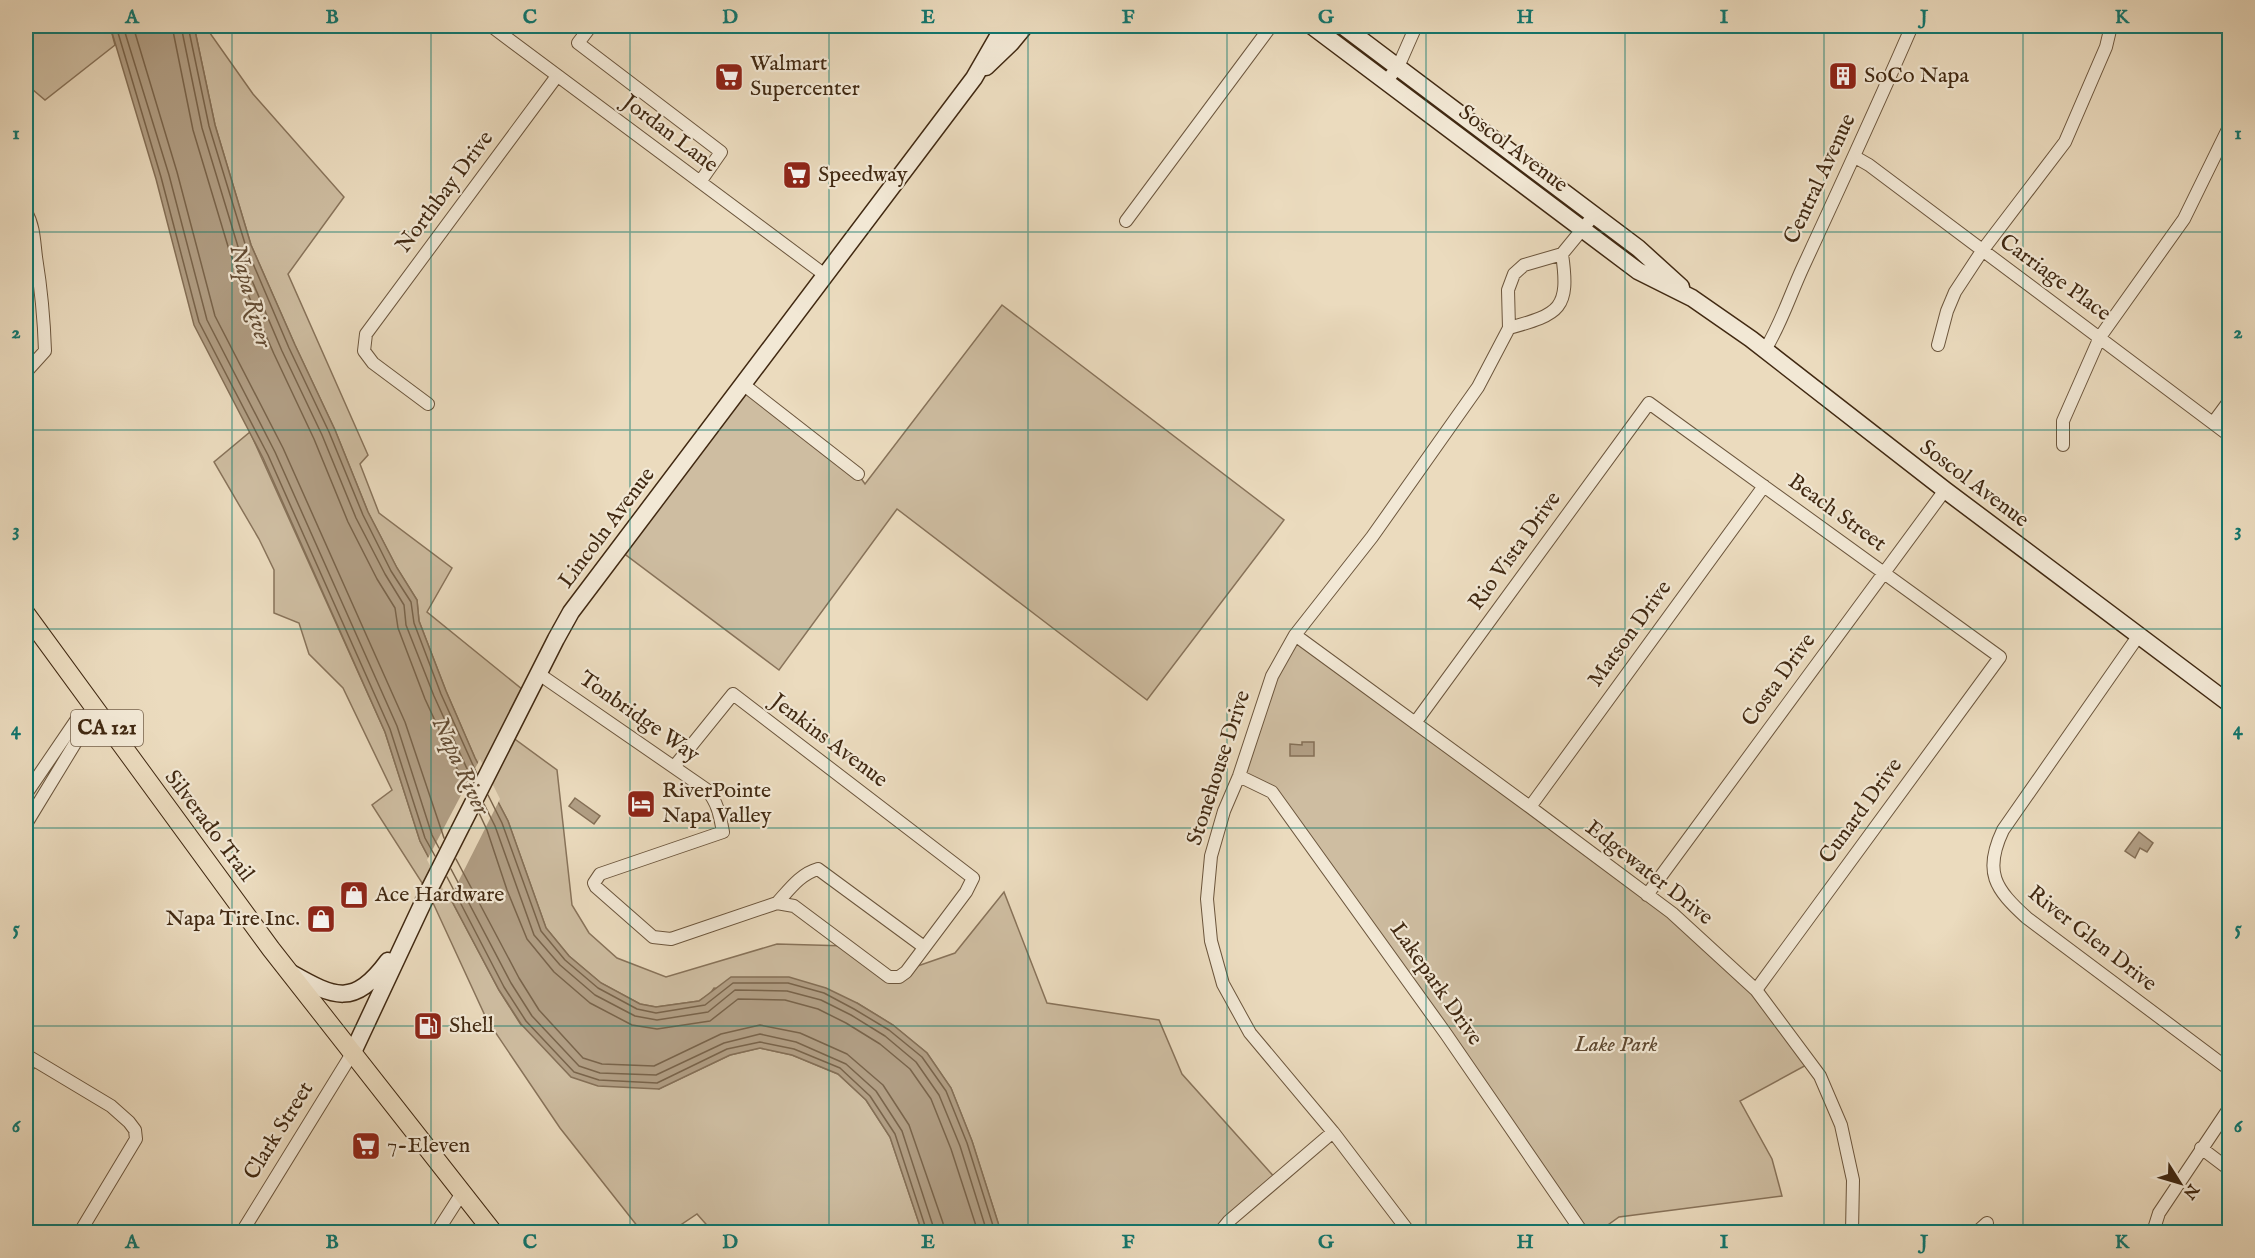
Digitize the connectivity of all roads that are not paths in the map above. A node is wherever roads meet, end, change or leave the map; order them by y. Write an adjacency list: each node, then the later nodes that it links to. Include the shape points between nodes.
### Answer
1 (491, 26): 12 (street, Jordan Lane)
2 (591, 26): 17 (street, via 578,43 721,153)
3 (1004, 26): 13 (main road, Lincoln Avenue)
4 (1025, 26): 13 (main road, Lincoln Avenue)
5 (1271, 26): 20 (street)
6 (1312, 26): 14 (main road, Soscol Avenue)
7 (1343, 26): 11 (main road, Soscol Avenue)
8 (1416, 26): 11 (street)
9 (1912, 26): 16 (street, Central Avenue)
10 (2110, 26): 22 (street, via 2106,47 2065,142)
11 (1398, 67): 14 (street); 19 (main road, Soscol Avenue)
12 (557, 76): 17 (street, Jordan Lane); 34 (street, Northbay Drive, via 366,334 364,351 373,363)
13 (974, 78): 24 (main road, Lincoln Avenue)
14 (1386, 81): 21 (main road, Soscol Avenue)
15 (2229, 125): 27 (street, via 2184,219)
16 (1855, 157): 22 (street, Carriage Place); 29 (street, Central Avenue)
17 (700, 182): 24 (street, Jordan Lane)
18 (26, 212): 30 (street, via 39,272 45,351)
19 (1594, 215): 21 (street); 25 (main road, Soscol Avenue, via 1648,256)
20 (1126, 221)
21 (1581, 229): 23 (street); 25 (main road, Soscol Avenue, via 1638,271)
22 (1982, 251): 27 (street, Carriage Place); 28 (street, via 1955,292)
23 (1562, 254): 26 (street, Stonehouse Drive, via 1524,265 1514,274 1508,290); 26 (street, via 1566,281 1556,310 1542,319)
24 (825, 275): 31 (main road, Lincoln Avenue)
25 (1692, 298): 29 (main road, Soscol Avenue)
26 (1509, 328): 43 (street, Stonehouse Drive, via 1478,387 1446,435)
27 (2100, 337): 35 (street, Carriage Place); 37 (street, via 2063,421)
28 (1938, 345)
29 (1765, 350): 40 (main road, Soscol Avenue)
30 (26, 372)
31 (744, 385): 38 (street); 46 (main road, Lincoln Avenue, via 589,587)
32 (2229, 400): 35 (street)
33 (1649, 403): 39 (street, Beach Street); 49 (street, Rio Vista Drive)
34 (428, 404)
35 (2213, 423): 36 (street, Carriage Place)
36 (2229, 436)
37 (2063, 445)
38 (858, 474)
39 (1764, 486): 41 (street, Beach Street); 53 (street, Matson Drive)
40 (1945, 490): 41 (street, Costa Drive); 44 (main road, Soscol Avenue)
41 (1884, 572): 45 (street, Beach Street); 55 (street, Costa Drive)
42 (26, 614): 48 (main road, Silverado Trail / CA 121)
43 (1295, 635): 49 (street, Edgewater Drive); 51 (street, Stonehouse Drive, via 1272,676)
44 (2139, 636): 47 (main road, Soscol Avenue); 63 (street, River Glen Drive, via 2003,830 1994,849 1993,874 2005,898 2027,918)
45 (2000, 657): 60 (street, Cunard Drive)
46 (539, 674): 50 (street, Tonbridge Way); 57 (main road, Lincoln Avenue)
47 (2229, 704)
48 (89, 714): 52 (street, via 77,719); 54 (street); 59 (main road, Silverado Trail / CA 121)
49 (1415, 723): 53 (street, Edgewater Drive)
50 (674, 767): 56 (street, Tonbridge Way, via 715,799 723,832 600,874 594,883 596,887 653,937 662,939); 58 (street, Jenkins Avenue, via 734,694 973,878)
51 (1239, 776): 65 (street, Stonehouse Drive, via 1211,856 1207,899 1211,941 1223,984 1250,1034); 76 (street, Lakepark Drive, via 1272,792 1446,1034)
52 (26, 794)
53 (1530, 807): 55 (street, Edgewater Drive)
54 (26, 824)
55 (1647, 895): 60 (street, Edgewater Drive)
56 (777, 903): 58 (street, via 795,906 889,976 899,977 906,972); 58 (street, via 799,879 818,869)
57 (405, 939): 59 (main road, via 383,969 351,993 341,995 322,990); 61 (main road, Lincoln Avenue)
58 (924, 947)
59 (290, 973): 61 (main road, Silverado Trail / CA 121)
60 (1756, 990): 77 (street, Edgewater Drive, via 1820,1076 1840,1125 1853,1180)
61 (353, 1052): 68 (main road, Silverado Trail / CA 121); 71 (street, Clark Street)
62 (28, 1062): 70 (street, via 111,1106 135,1131 136,1139)
63 (2229, 1070)
64 (2229, 1107): 66 (street)
65 (1333, 1132): 74 (street); 75 (street, Stonehouse Drive)
66 (2201, 1148): 67 (street); 79 (street, via 2159,1214)
67 (2229, 1170)
68 (462, 1193): 72 (street); 73 (main road, Silverado Trail / CA 121)
69 (1987, 1223): 78 (street)
70 (80, 1233)
71 (242, 1233)
72 (437, 1233)
73 (493, 1233)
74 (1220, 1233)
75 (1409, 1233)
76 (1582, 1233)
77 (1852, 1233)
78 (1977, 1233)
79 (2153, 1233)

